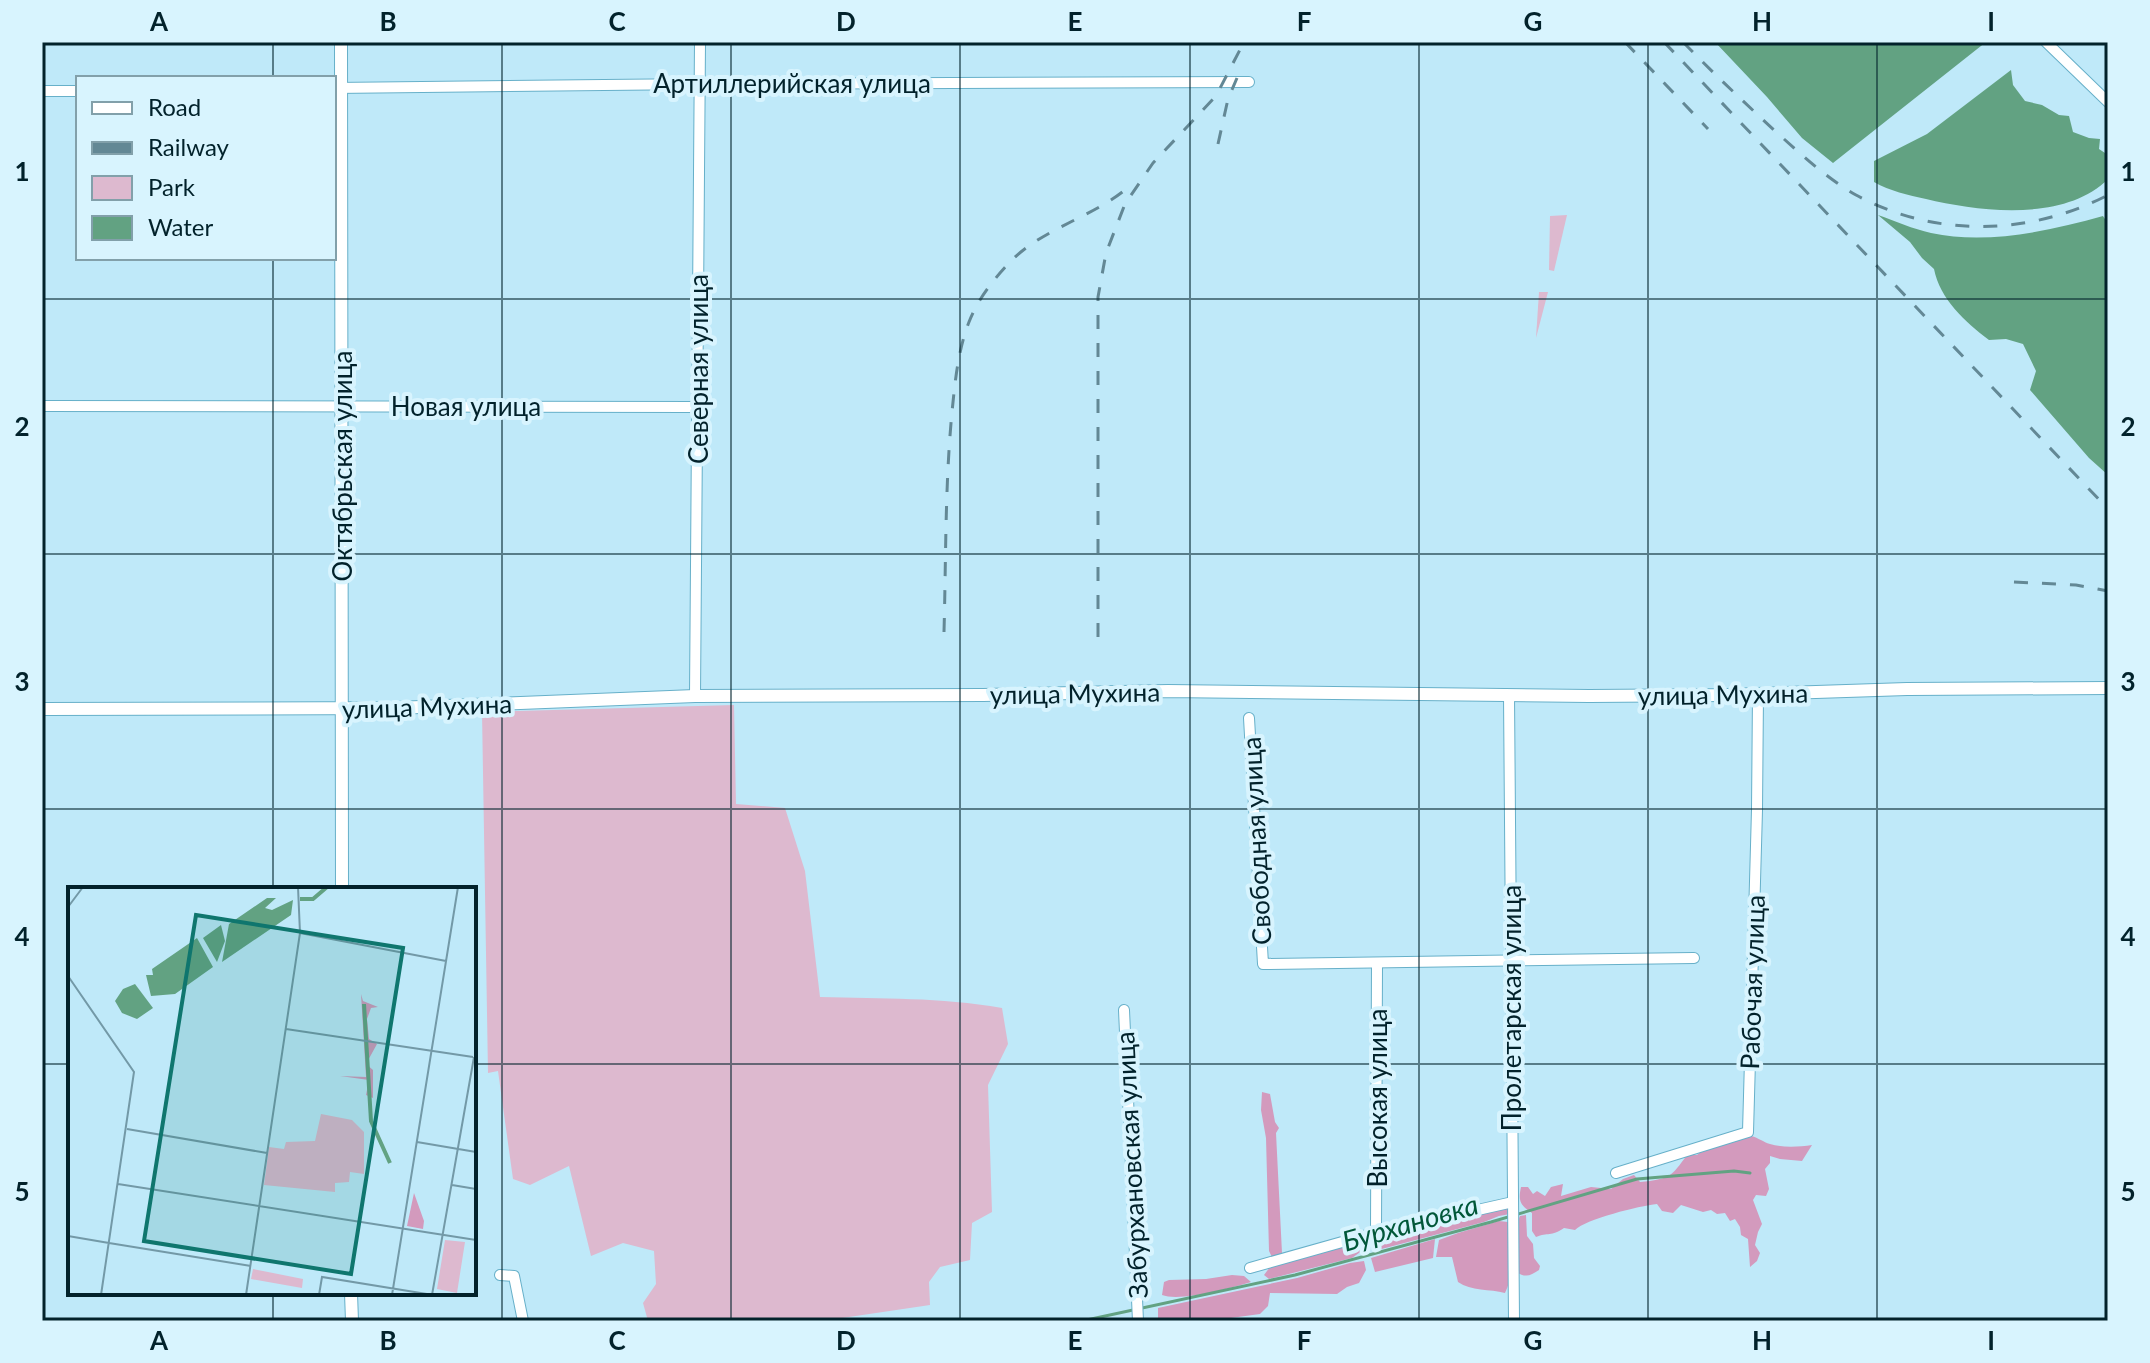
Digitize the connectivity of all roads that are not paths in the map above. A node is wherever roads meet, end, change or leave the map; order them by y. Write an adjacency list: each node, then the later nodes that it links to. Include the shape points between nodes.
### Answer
1 (341, 42): 6 (main road, Октябрьская улица)
2 (700, 42): 5 (street, Северная улица)
3 (2046, 42): 9 (street)
4 (1249, 82): 5 (street, Артиллерийская улица)
5 (700, 84): 6 (street, Артиллерийская улица); 12 (street, Северная улица)
6 (338, 88): 11 (main road, Октябрьская улица)
7 (42, 91): 8 (street)
8 (76, 91)
9 (2108, 102)
10 (42, 406): 11 (street, Новая улица)
11 (341, 406): 12 (street, Новая улица); 18 (main road, Октябрьская улица)
12 (698, 407): 16 (street, Северная улица)
13 (2108, 688): 14 (main road, улица Мухина)
14 (1758, 694): 15 (main road, улица Мухина); 25 (street, Рабочая улица, via 1748,1132)
15 (1509, 695): 16 (main road, улица Мухина, via 1168,691); 22 (street, Пролетарская улица)
16 (695, 696): 18 (main road, улица Мухина)
17 (42, 709): 18 (main road, улица Мухина)
18 (343, 709): 20 (main road, Октябрьская улица)
19 (1249, 718): 23 (street, Свободная улица, via 1263,964)
20 (342, 887)
21 (1694, 958): 22 (street)
22 (1511, 961): 23 (street); 26 (street, Пролетарская улица)
23 (1377, 963): 27 (street, Высокая улица)
24 (1124, 1010): 33 (street, Забурхановская улица)
25 (1616, 1173)
26 (1513, 1211): 27 (street); 34 (street, Пролетарская улица)
27 (1376, 1233): 28 (street)
28 (1250, 1268)
29 (500, 1275): 32 (street, via 514,1276)
30 (351, 1295): 31 (main road)
31 (352, 1321)
32 (523, 1321)
33 (1138, 1321)
34 (1514, 1321)

